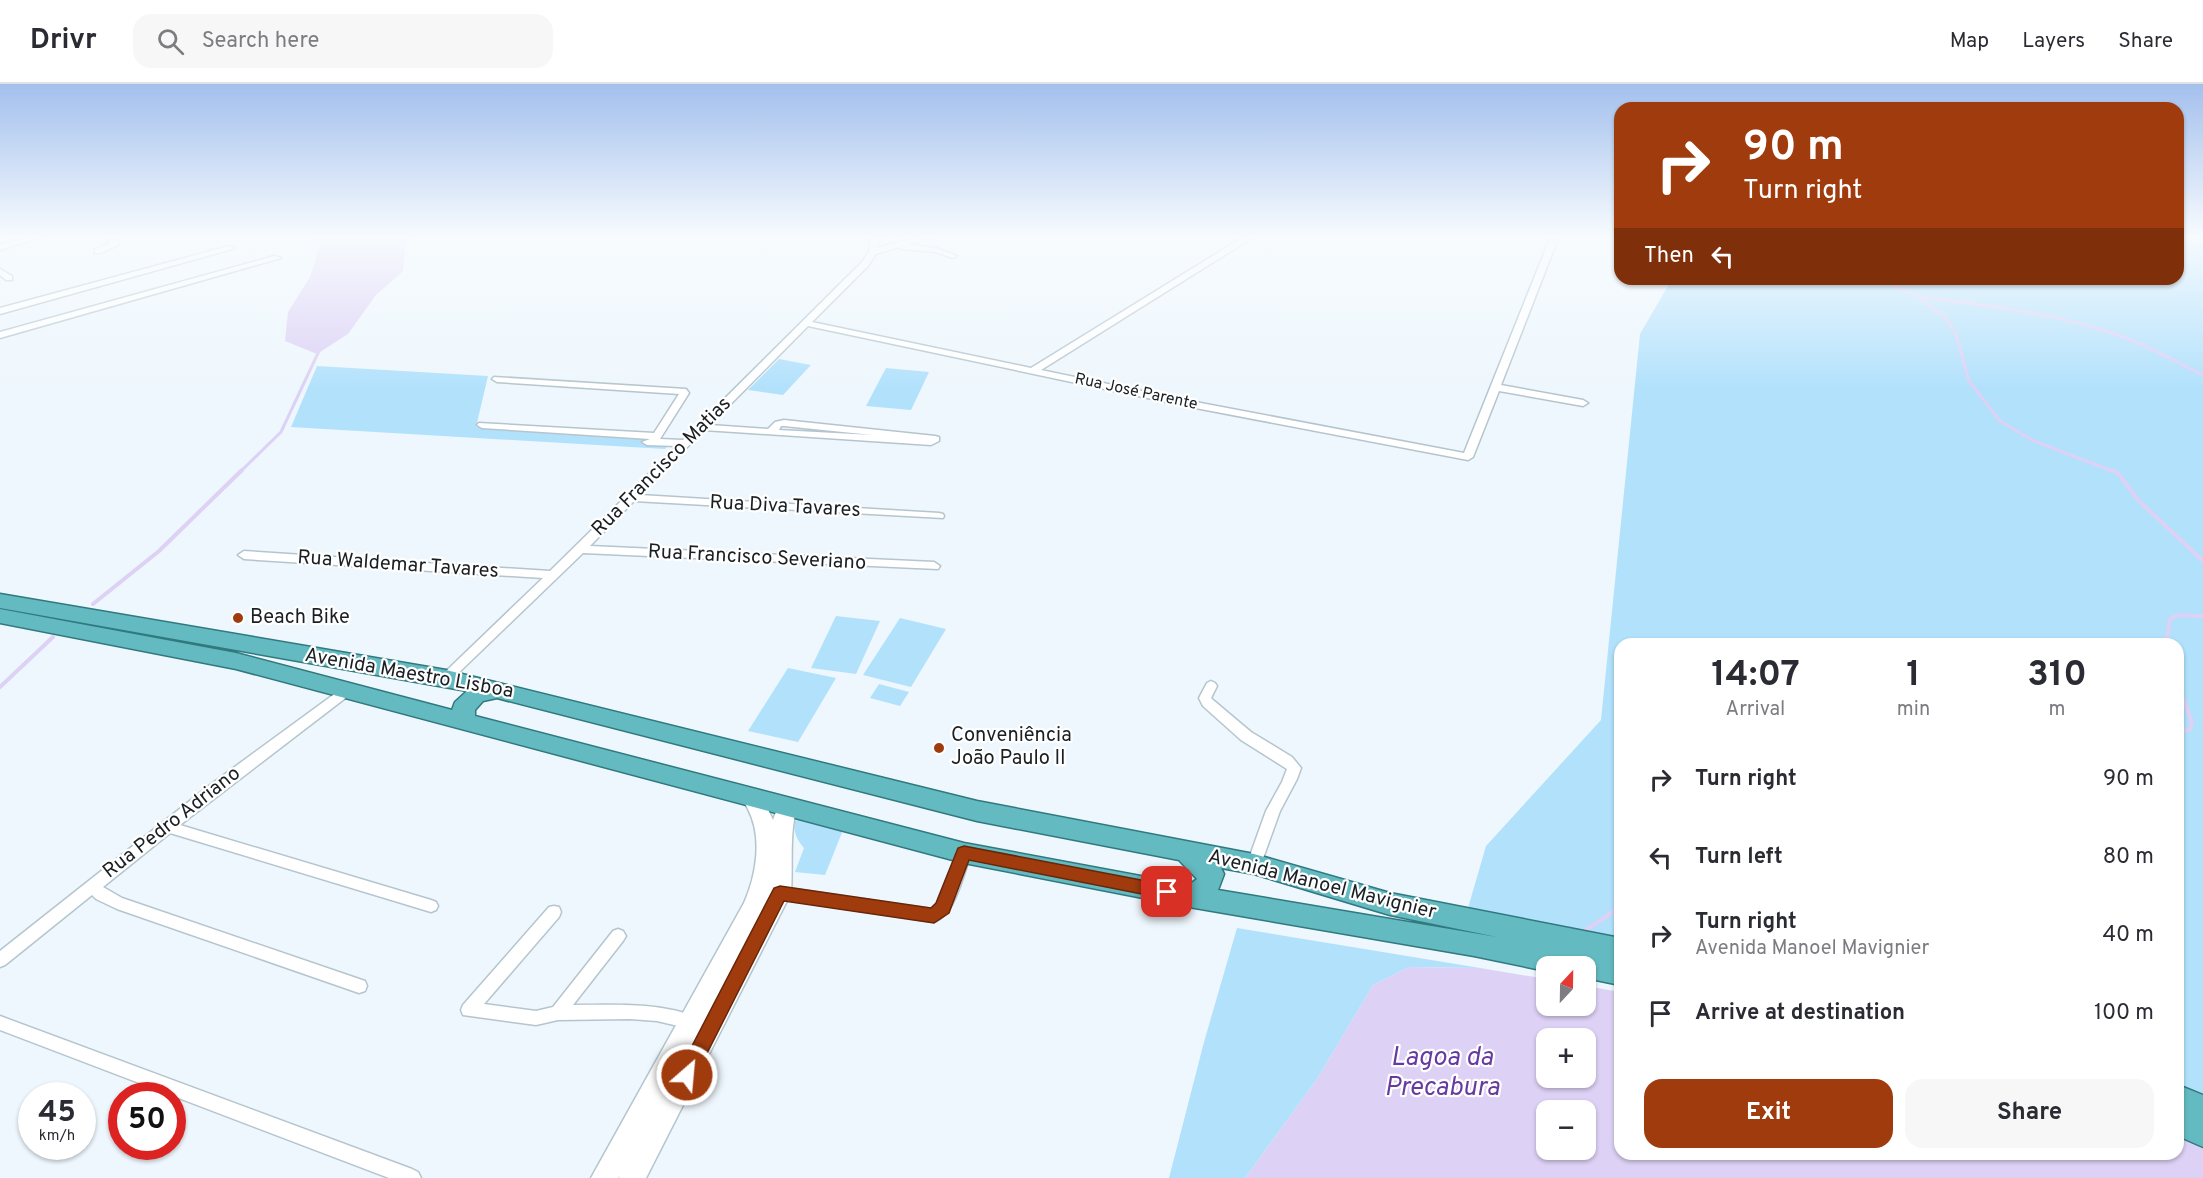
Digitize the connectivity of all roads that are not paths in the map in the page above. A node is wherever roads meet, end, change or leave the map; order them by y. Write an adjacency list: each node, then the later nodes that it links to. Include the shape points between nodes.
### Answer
1 (88, 287): 6 (street)
2 (172, 287): 8 (street)
3 (842, 287): 7 (street, Rua Francisco Matias)
4 (1168, 287): 9 (street)
5 (1535, 287): 11 (street)
6 (0, 311)
7 (806, 323): 9 (street, Rua José Parente); 14 (street, Rua Francisco Matias)
8 (0, 335)
9 (1034, 370): 11 (street, Rua José Parente, via 1467,457)
10 (497, 379): 17 (street, via 683,391)
11 (1495, 387): 12 (street)
12 (1583, 403)
13 (482, 425): 17 (street)
14 (701, 427): 15 (street); 18 (street, Rua Francisco Matias)
15 (771, 432): 15 (street, via 931,442 935,439 784,423)
16 (575, 438): 17 (street)
17 (655, 439): 18 (street)
18 (685, 443): 19 (street, Rua Francisco Matias)
19 (631, 498): 20 (street, Rua Diva Tavares); 21 (street, Rua Francisco Matias)
20 (939, 516)
21 (580, 549): 23 (street, Rua Francisco Severiano); 24 (street, Rua Francisco Matias)
22 (244, 555): 24 (street, Rua Waldemar Tavares)
23 (934, 566)
24 (553, 575): 27 (street, Rua Francisco Matias)
25 (0, 601): 27 (highway, Avenida Maestro Lisboa)
26 (0, 616): 29 (highway, Avenida Maestro Lisboa, via 199,652)
27 (446, 678): 30 (highway, Avenida Maestro Lisboa)
28 (1210, 686): 38 (street, via 1205,698 1208,703 1246,736 1294,768)
29 (348, 690): 31 (highway, Avenida Maestro Lisboa); 35 (street, Rua Pedro Adriano)
30 (501, 690): 31 (highway, via 472,698 463,708); 32 (highway, Avenida Maestro Lisboa)
31 (465, 721): 33 (highway, Avenida Maestro Lisboa)
32 (813, 770): 36 (highway, Avenida Manoel Mavignier, via 977,811)
33 (752, 797): 34 (highway, Avenida Maestro Lisboa); 53 (main road, via 762,817 768,858 765,878)
34 (787, 807): 37 (highway, Avenida Manoel Mavignier); 40 (main road, via 782,823)
35 (169, 825): 39 (street, Rua Pedro Adriano); 42 (street)
36 (1188, 852): 38 (highway, Avenida Manoel Mavignier); 41 (highway, via 1211,874 1208,886)
37 (964, 853): 40 (street, via 943,908 934,916); 41 (highway, Avenida Manoel Mavignier)
38 (1254, 864): 44 (highway, Avenida Manoel Mavignier)
39 (92, 886): 48 (street, Rua Pedro Adriano); 50 (street, via 117,903)
40 (780, 893): 53 (main road)
41 (1190, 896): 44 (highway, Avenida Manoel Mavignier)
42 (431, 906)
43 (554, 912): 51 (street, via 469,1010 536,1018)
44 (1473, 933): 47 (highway, Avenida Manoel Mavignier)
45 (618, 936): 51 (street)
46 (1614, 954): 49 (highway, Avenida Manoel Mavignier)
47 (1564, 956)
48 (0, 960)
49 (1596, 964)
50 (359, 986)
51 (558, 1013): 53 (street, via 657,1014)
52 (0, 1023): 58 (street)
53 (701, 1024): 59 (main road); 60 (main road)
54 (2184, 1102): 55 (highway)
55 (2203, 1110)
56 (2184, 1123): 57 (highway)
57 (2203, 1132)
58 (412, 1178)
59 (604, 1178)
60 (632, 1178)

